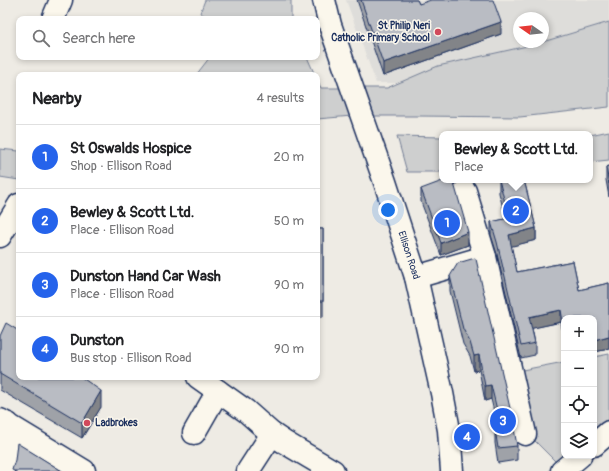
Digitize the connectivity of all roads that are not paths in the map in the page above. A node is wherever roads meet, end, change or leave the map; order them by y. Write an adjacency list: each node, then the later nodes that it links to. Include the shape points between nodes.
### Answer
1 (61, 0): 3 (street)
2 (324, 0): 8 (street, Ellison Road, via 330,25)
3 (54, 16)
4 (465, 191): 7 (street)
5 (16, 210): 6 (street)
6 (0, 236)
7 (485, 257): 8 (street); 15 (street)
8 (416, 277): 22 (street, Ellison Road, via 449,430)
9 (202, 380): 10 (street)
10 (218, 391): 13 (street); 14 (street)
11 (4, 422): 18 (street); 19 (street)
12 (609, 432): 16 (street)
13 (194, 433)
14 (272, 434): 20 (street); 21 (street)
15 (525, 434)
16 (597, 442)
17 (576, 459): 23 (street)
18 (4, 471)
19 (84, 471)
20 (248, 471)
21 (333, 471)
22 (452, 471)
23 (562, 471)

